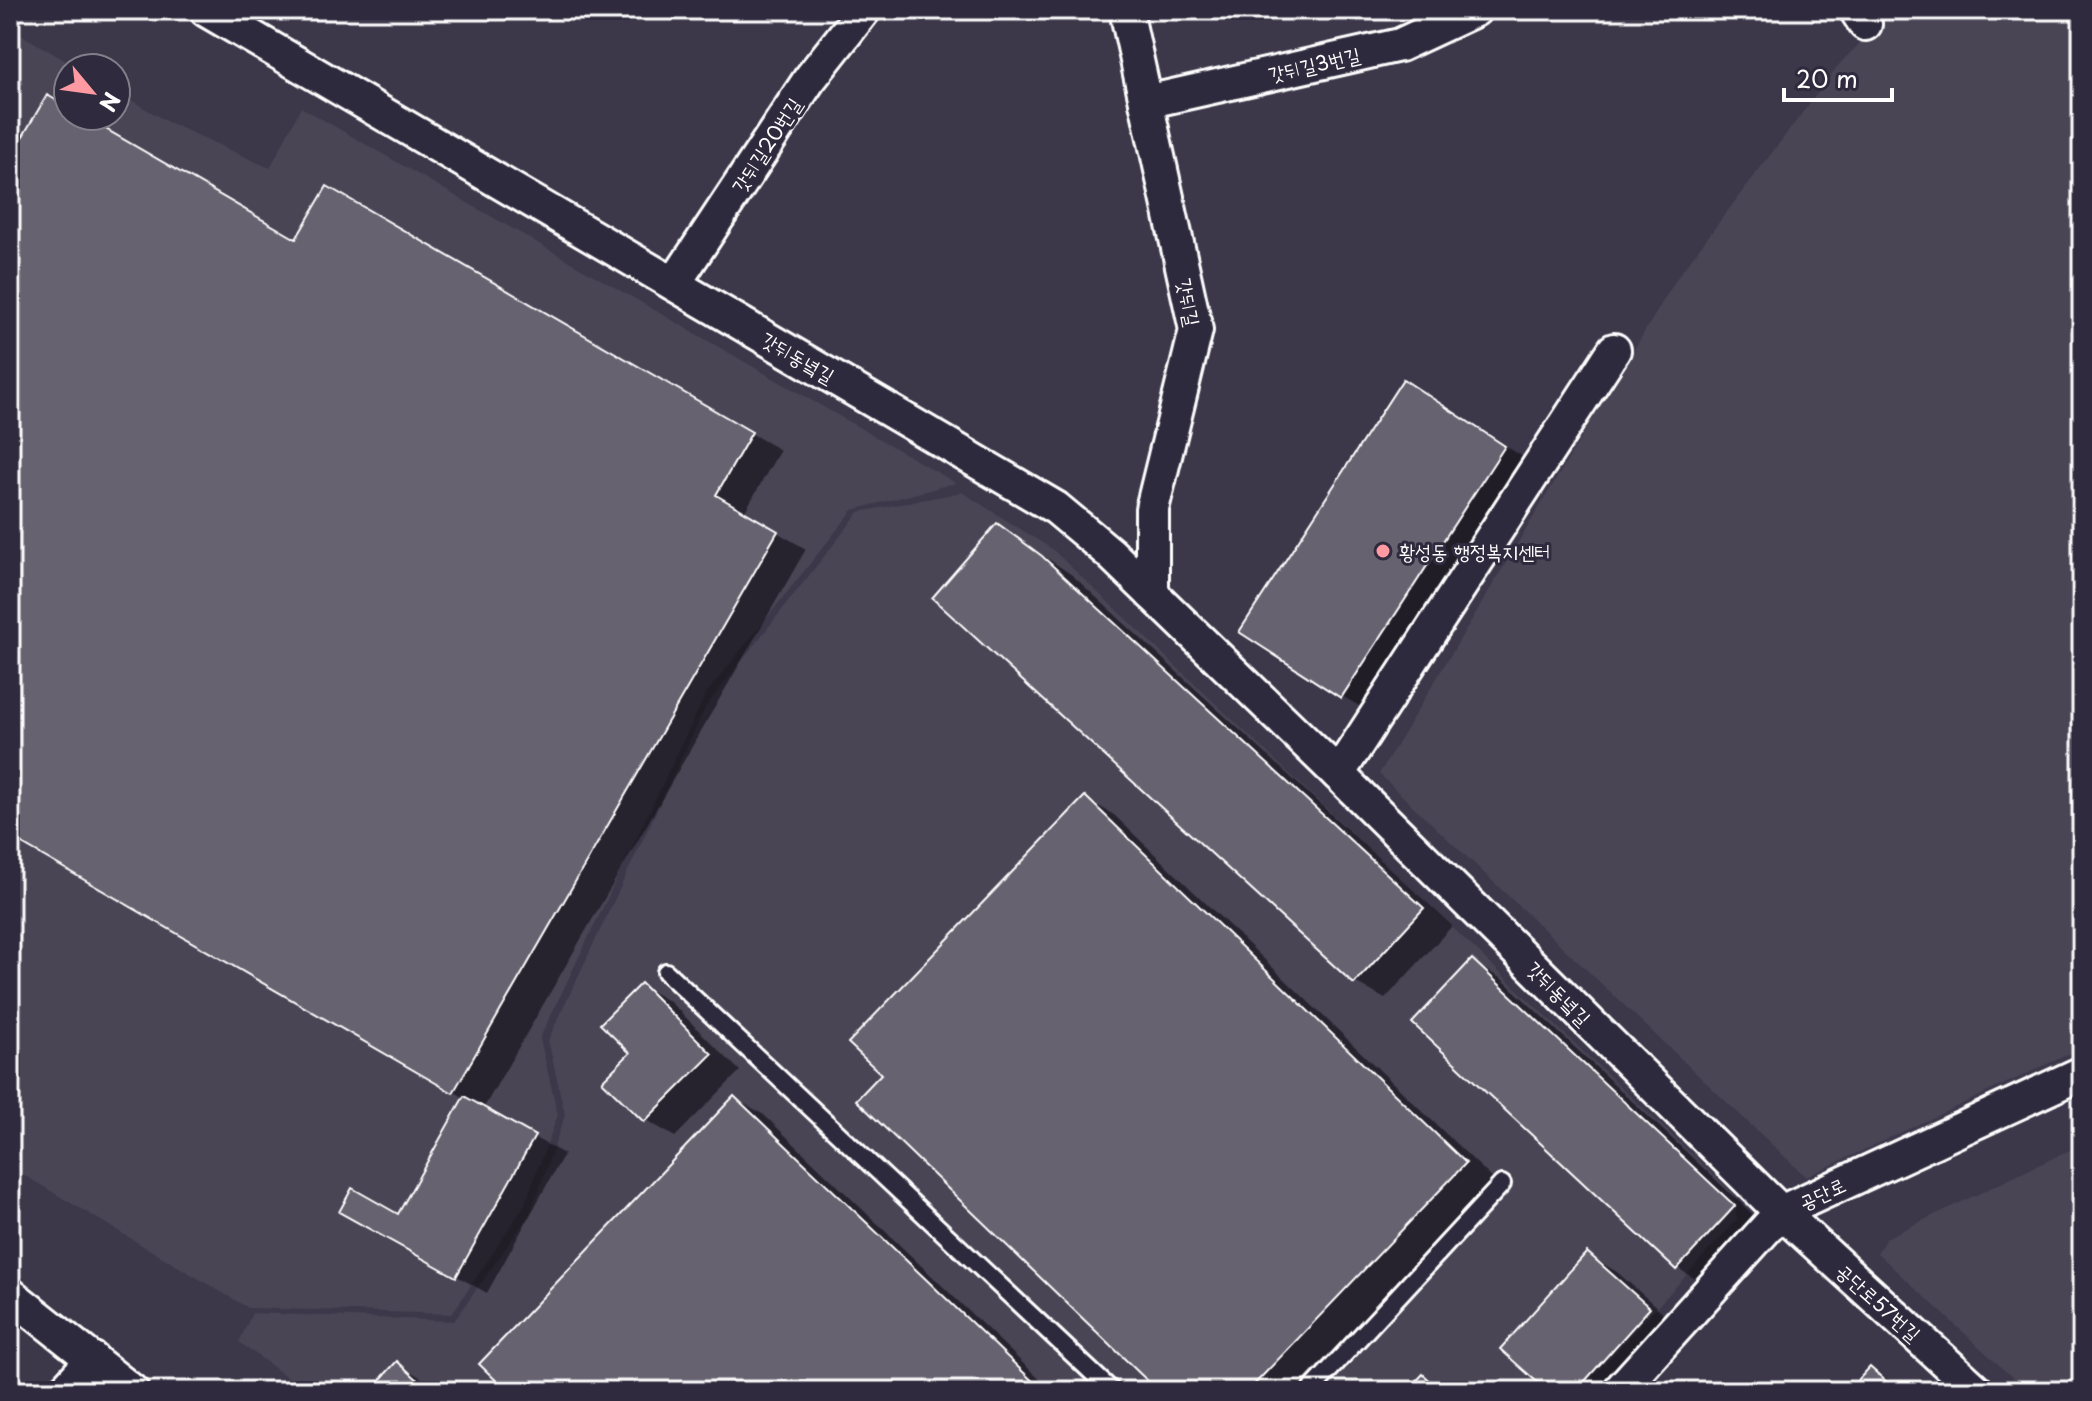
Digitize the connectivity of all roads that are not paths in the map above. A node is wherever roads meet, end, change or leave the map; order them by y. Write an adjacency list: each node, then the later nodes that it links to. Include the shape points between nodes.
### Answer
1 (206, 10): 6 (street, 갓뒤동녘길)
2 (864, 10): 6 (street, 갓뒤길20번길, via 809,80)
3 (1126, 10): 5 (street, 갓뒤길)
4 (1475, 10): 5 (street, 갓뒤길3번길, via 1400,45)
5 (1146, 102): 8 (street, 갓뒤길, via 1196,330 1152,509)
6 (674, 284): 8 (street, 갓뒤동녘길, via 1056,508)
7 (1614, 350): 9 (street)
8 (1152, 594): 9 (street, 갓뒤동녘길)
9 (1338, 774): 13 (street, 갓뒤동녘길)
10 (666, 972): 18 (lane)
11 (2082, 1073): 13 (street, 공단로)
12 (1502, 1184): 19 (lane)
13 (1781, 1212): 20 (street, 공단로); 21 (street, 공단로57번길)
14 (10, 1294): 15 (street)
15 (93, 1359): 16 (street); 17 (street)
16 (64, 1391)
17 (132, 1391)
18 (1112, 1391)
19 (1310, 1391)
20 (1619, 1391)
21 (1977, 1391)

